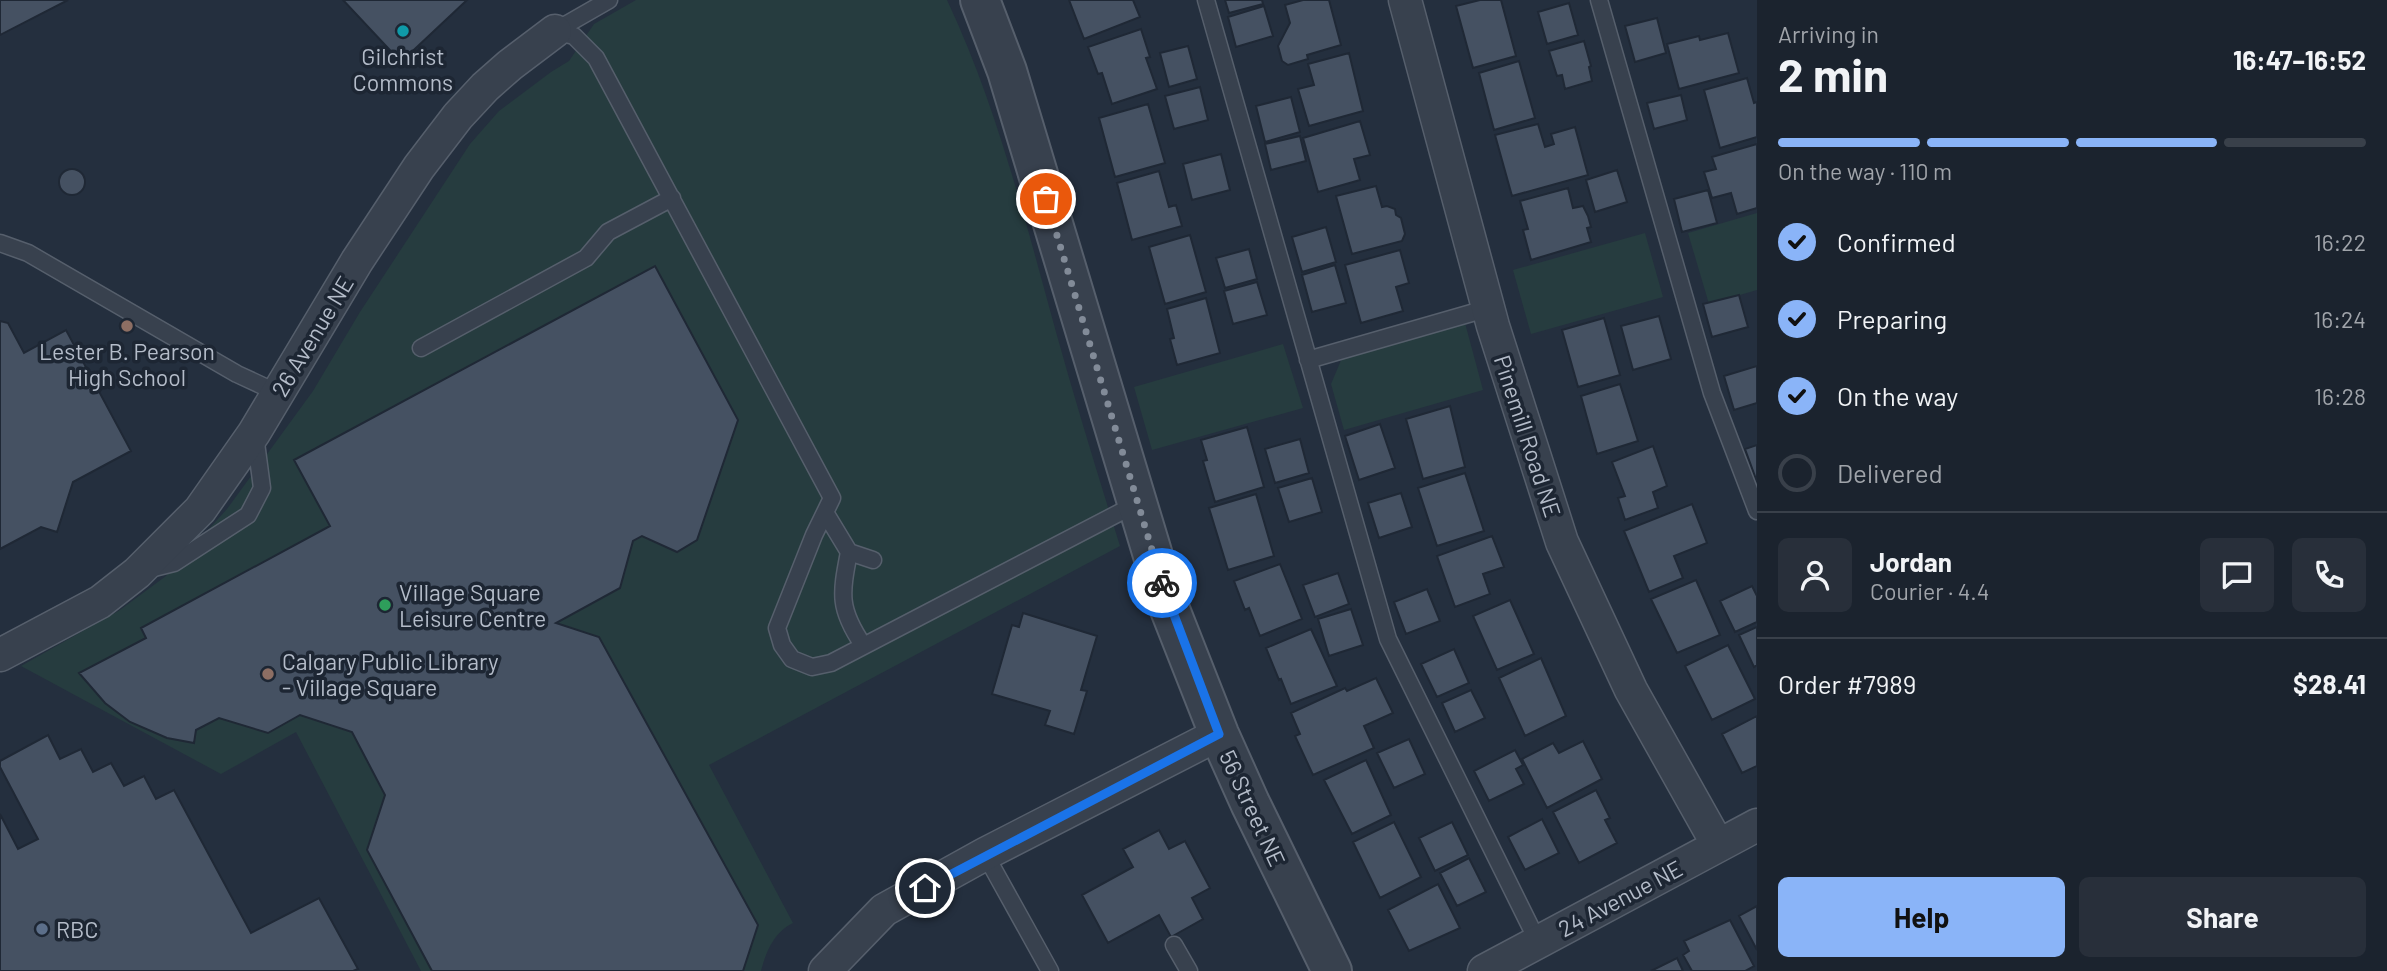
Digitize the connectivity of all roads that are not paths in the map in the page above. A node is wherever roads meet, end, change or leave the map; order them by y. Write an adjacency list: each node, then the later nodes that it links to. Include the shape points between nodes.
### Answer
1 (609, 0): 6 (lane, 26 Avenue NE)
2 (980, 0): 14 (street, 56 Street NE, via 1007,71)
3 (1206, 0): 11 (lane)
4 (1405, 0): 9 (street, Pinemill Road NE)
5 (1600, 0): 15 (lane, via 1712,393)
6 (555, 32): 7 (lane, via 574,36 596,58); 12 (street, 26 Avenue NE, via 485,87 444,134 357,261)
7 (672, 198): 10 (lane, via 608,232 586,258); 16 (lane, via 824,480 832,498)
8 (0, 243): 12 (lane, via 28,253)
9 (1489, 308): 11 (lane); 24 (street, Pinemill Road NE, via 1563,542 1631,690)
10 (421, 348)
11 (1308, 360): 26 (lane, via 1388,639)
12 (278, 393): 13 (street, 26 Avenue NE)
13 (254, 433): 19 (street, 26 Avenue NE, via 200,510); 19 (lane, via 262,488 248,515 174,563)
14 (1138, 502): 20 (lane); 22 (street, 56 Street NE, via 1167,602)
15 (1757, 511)
16 (826, 514): 17 (lane); 20 (lane, via 777,628 792,659 812,667 831,663)
17 (849, 552): 18 (lane); 20 (lane, via 842,592 848,623)
18 (873, 561)
19 (137, 573): 21 (street, 26 Avenue NE, via 100,602)
20 (863, 645)
21 (0, 655)
22 (1219, 734): 25 (street); 28 (street, 56 Street NE)
23 (1757, 825): 24 (street, 24 Avenue NE)
24 (1718, 845): 26 (street, 24 Avenue NE)
25 (985, 854): 29 (street, via 884,910); 30 (lane)
26 (1538, 942): 32 (street, 24 Avenue NE)
27 (1174, 945): 31 (lane)
28 (1329, 970)
29 (825, 971)
30 (1050, 971)
31 (1189, 971)
32 (1484, 971)

